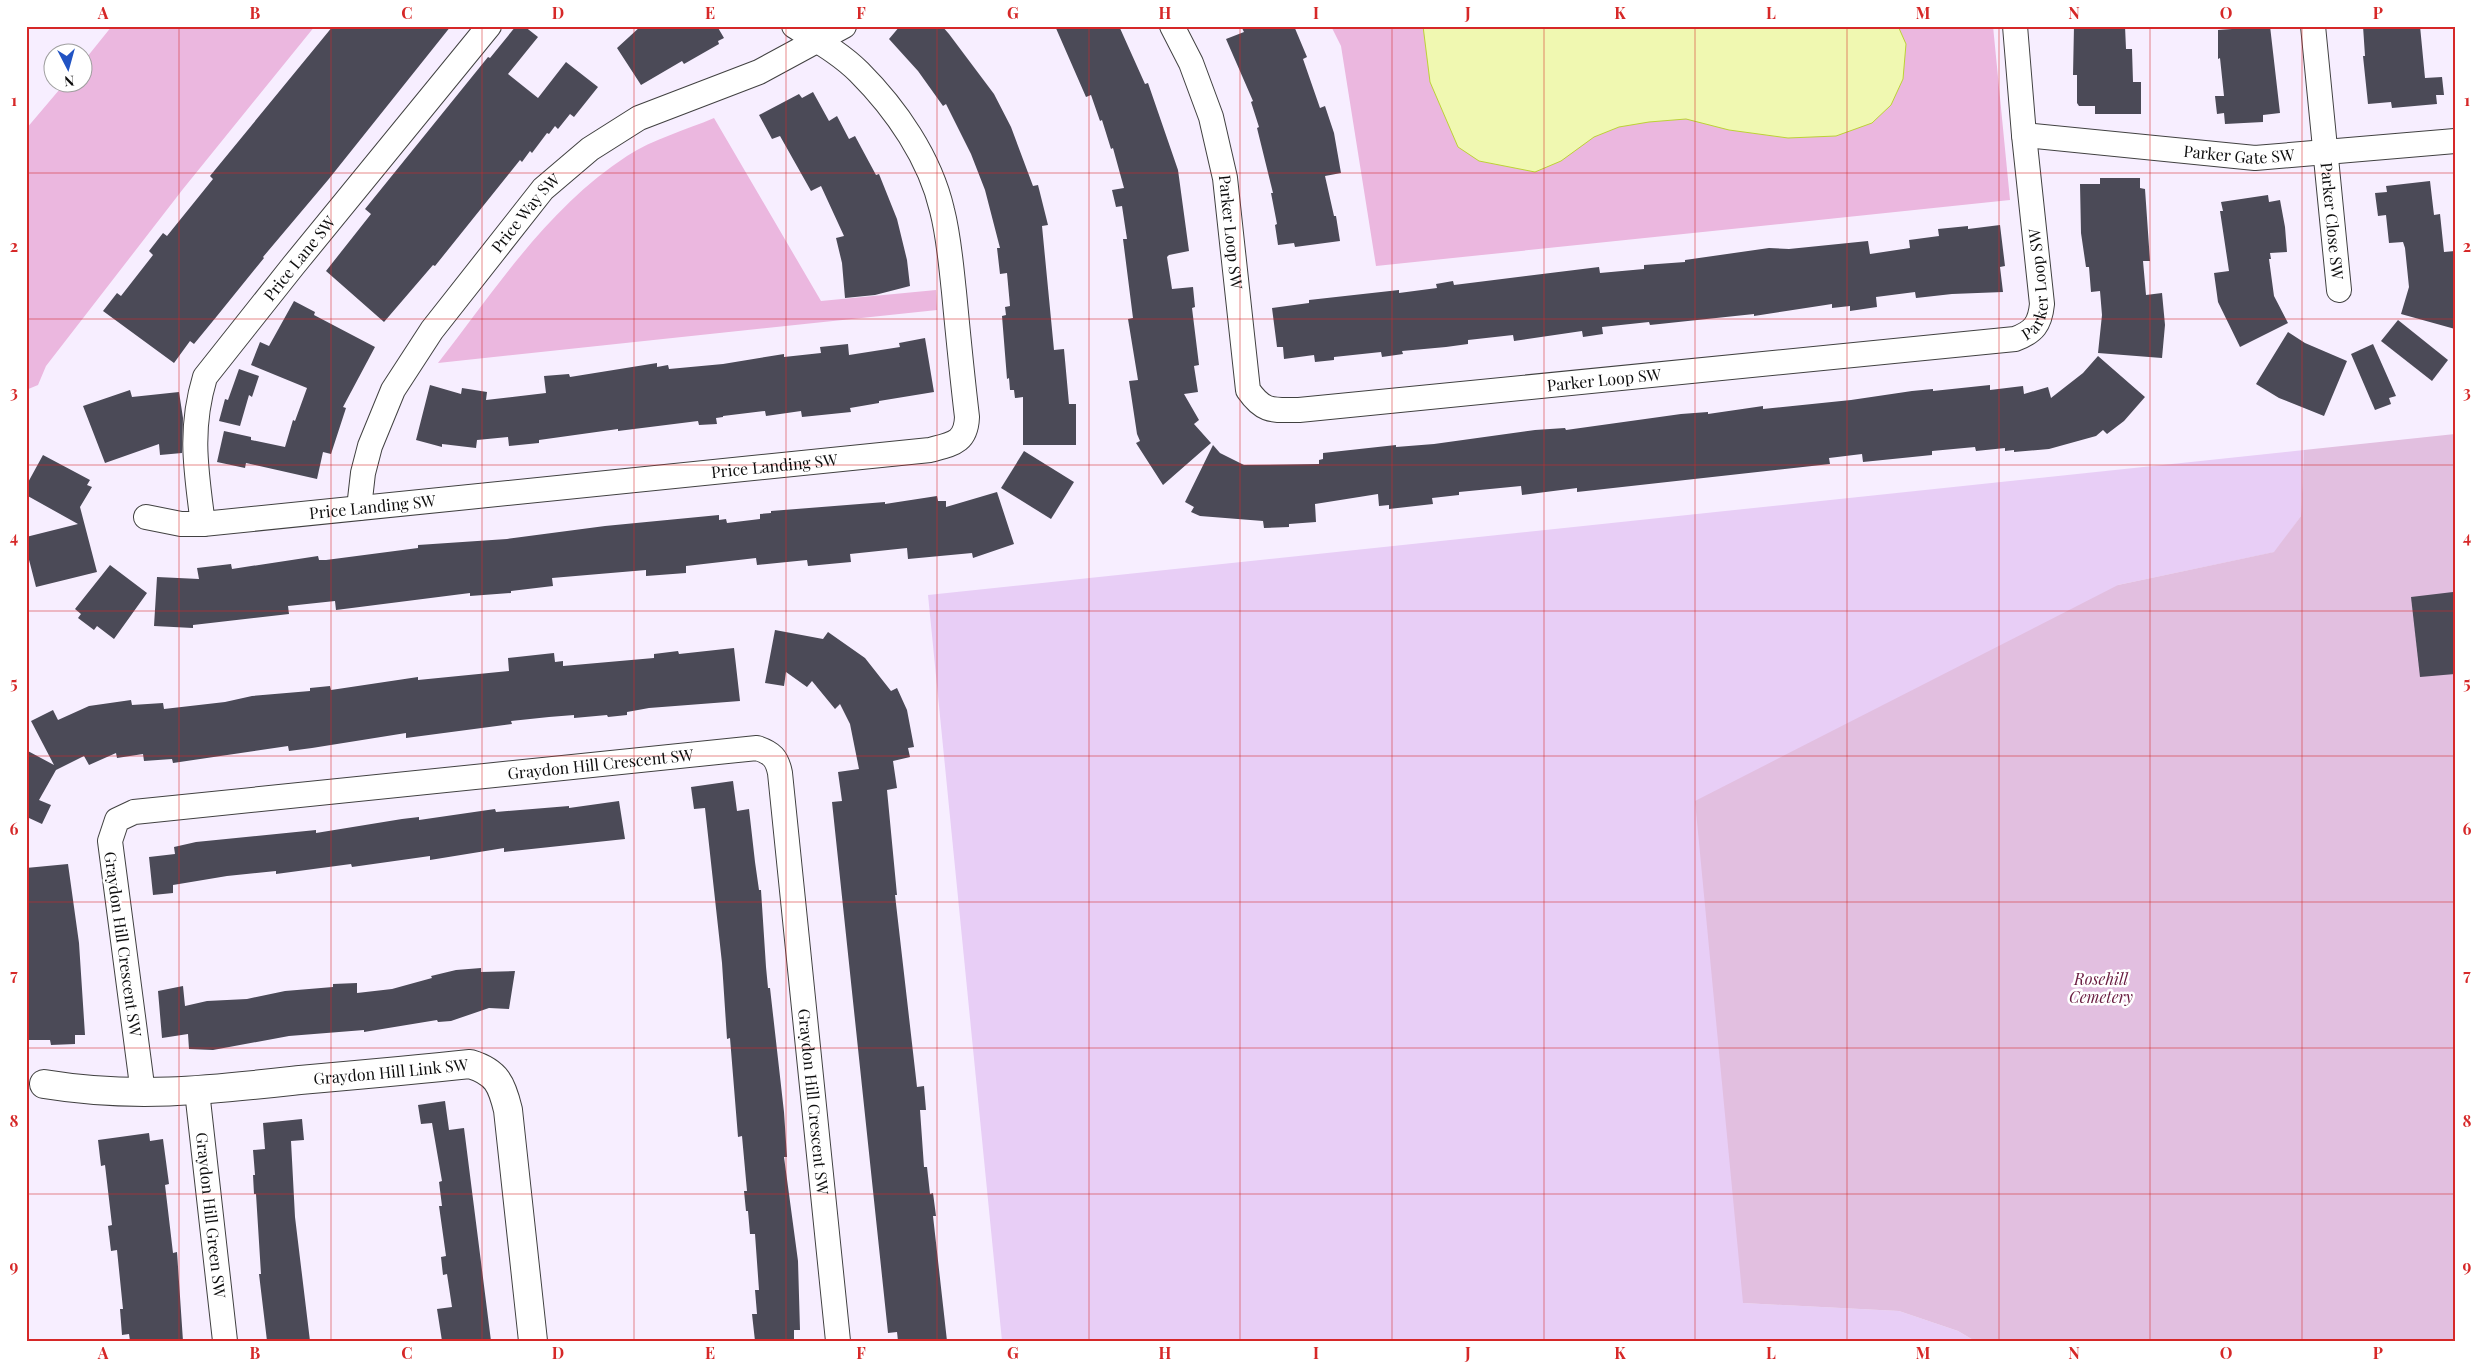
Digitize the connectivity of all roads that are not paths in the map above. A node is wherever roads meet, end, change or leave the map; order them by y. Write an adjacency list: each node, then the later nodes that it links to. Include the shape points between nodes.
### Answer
1 (489, 26): 14 (street, Price Lane SW, via 205,377 193,441)
2 (794, 26): 7 (street, Price Landing SW)
3 (844, 26): 7 (street, Price Way SW)
4 (1172, 26): 8 (street, Parker Loop SW, via 1191,63 1211,117 1225,178 1248,390 1257,403 1272,410 1300,410 2015,339 2026,335 2040,320 2042,304)
5 (2015, 26): 8 (street, Parker Loop SW)
6 (2313, 26): 10 (street, Parker Close SW)
7 (819, 42): 12 (street, Price Way SW, via 734,83 639,118 590,149 543,189 432,330 393,390 370,446 363,473); 12 (street, Price Landing SW, via 858,71 884,100 918,149 942,208 963,380 966,430 960,440 930,450)
8 (2024, 135): 10 (street, Parker Gate SW, via 2255,158)
9 (2455, 141): 10 (street, Parker Gate SW)
10 (2325, 154): 11 (street, Parker Close SW)
11 (2339, 290)
12 (360, 508): 14 (street, Price Landing SW)
13 (146, 517): 14 (street, Price Landing SW, via 171,523)
14 (203, 524)
15 (44, 1084): 17 (street, Graydon Hill Link SW, via 99,1092)
16 (197, 1091): 17 (street, Graydon Hill Link SW); 18 (street, Graydon Hill Green SW); 19 (street, Graydon Hill Link SW, via 470,1064 485,1068 504,1092 508,1110)
17 (143, 1093): 20 (street, Graydon Hill Crescent SW, via 110,841 116,820 124,815 757,748 769,752 777,760 780,773)
18 (225, 1341)
19 (533, 1341)
20 (838, 1341)

